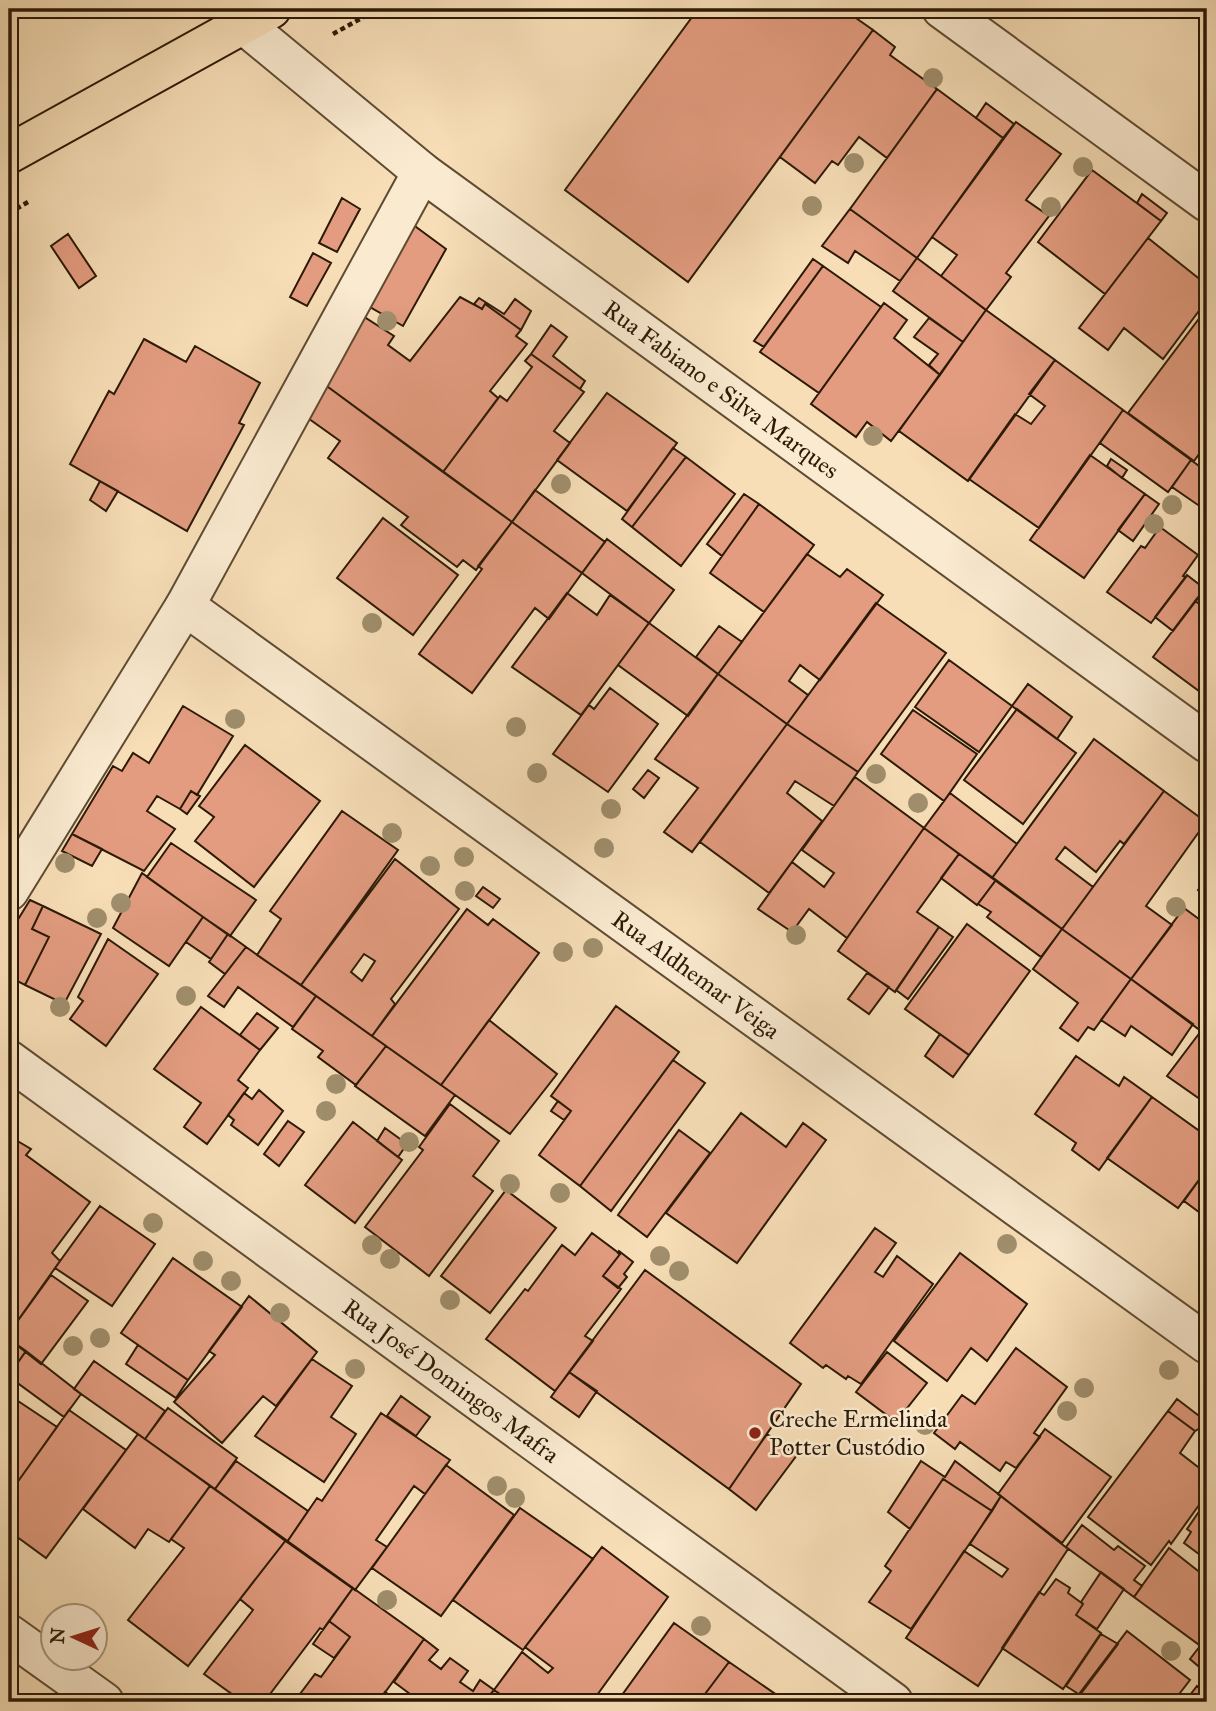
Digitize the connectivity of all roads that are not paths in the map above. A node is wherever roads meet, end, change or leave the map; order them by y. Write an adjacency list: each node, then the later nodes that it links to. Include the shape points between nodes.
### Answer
1 (942, 9): 5 (street)
2 (257, 16): 3 (main road); 4 (street, Rua Fabiano e Silva Marques)
3 (9, 154)
4 (422, 172): 6 (street); 7 (street, Rua Fabiano e Silva Marques)
5 (1207, 202)
6 (185, 606): 8 (street); 10 (street, Rua Aldhemar Veiga)
7 (1207, 743)
8 (9, 891)
9 (9, 1060): 13 (street, Rua José Domingos Mafra)
10 (1207, 1344)
11 (9, 1634): 12 (street)
12 (104, 1702)
13 (893, 1702)

